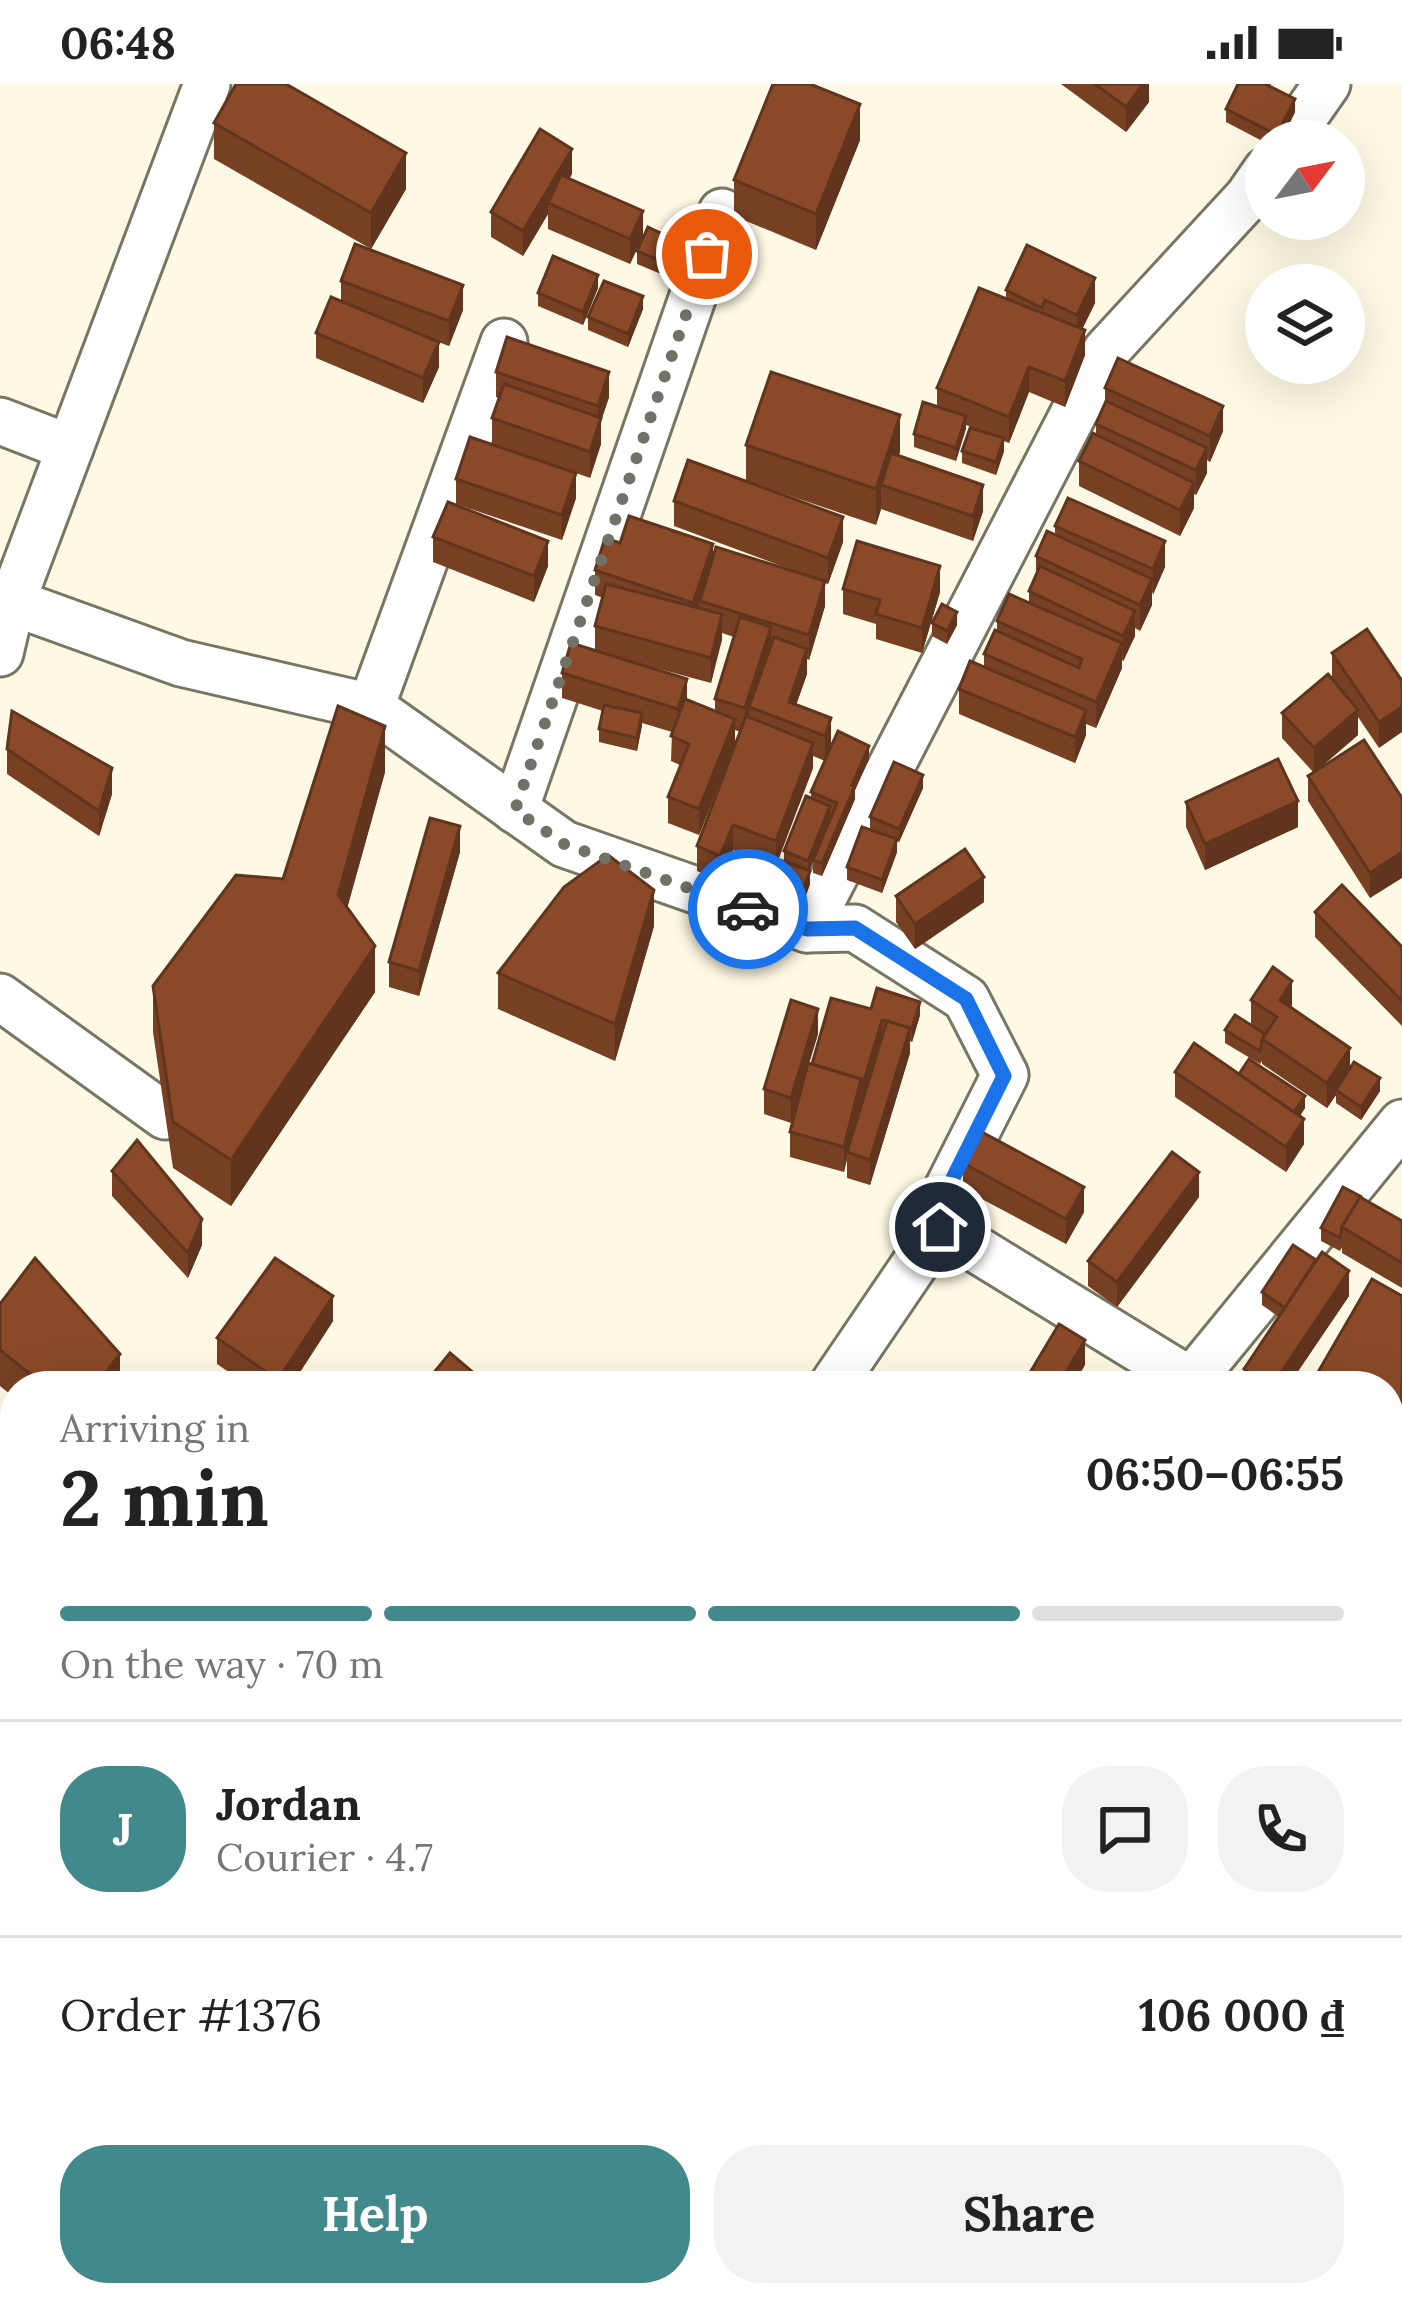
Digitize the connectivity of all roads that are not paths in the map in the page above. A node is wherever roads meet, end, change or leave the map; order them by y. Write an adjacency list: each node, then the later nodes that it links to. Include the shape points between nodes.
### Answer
1 (207, 84): 8 (street)
2 (1327, 84): 3 (street)
3 (1302, 120)
4 (1245, 200): 13 (street, via 1106,351)
5 (722, 212): 12 (street)
6 (504, 342): 11 (street)
7 (0, 421): 8 (street)
8 (70, 448): 9 (street)
9 (12, 602): 10 (street); 11 (street, via 182,663)
10 (0, 653)
11 (371, 707): 12 (street)
12 (515, 810): 13 (street, via 564,844)
13 (807, 929): 17 (street, via 855,928 966,999 1004,1076 946,1192)
14 (0, 997): 15 (street)
15 (165, 1116)
16 (1402, 1123): 20 (street)
17 (940, 1227): 18 (street); 19 (street)
18 (842, 1371)
19 (1175, 1371)
20 (1205, 1371)

